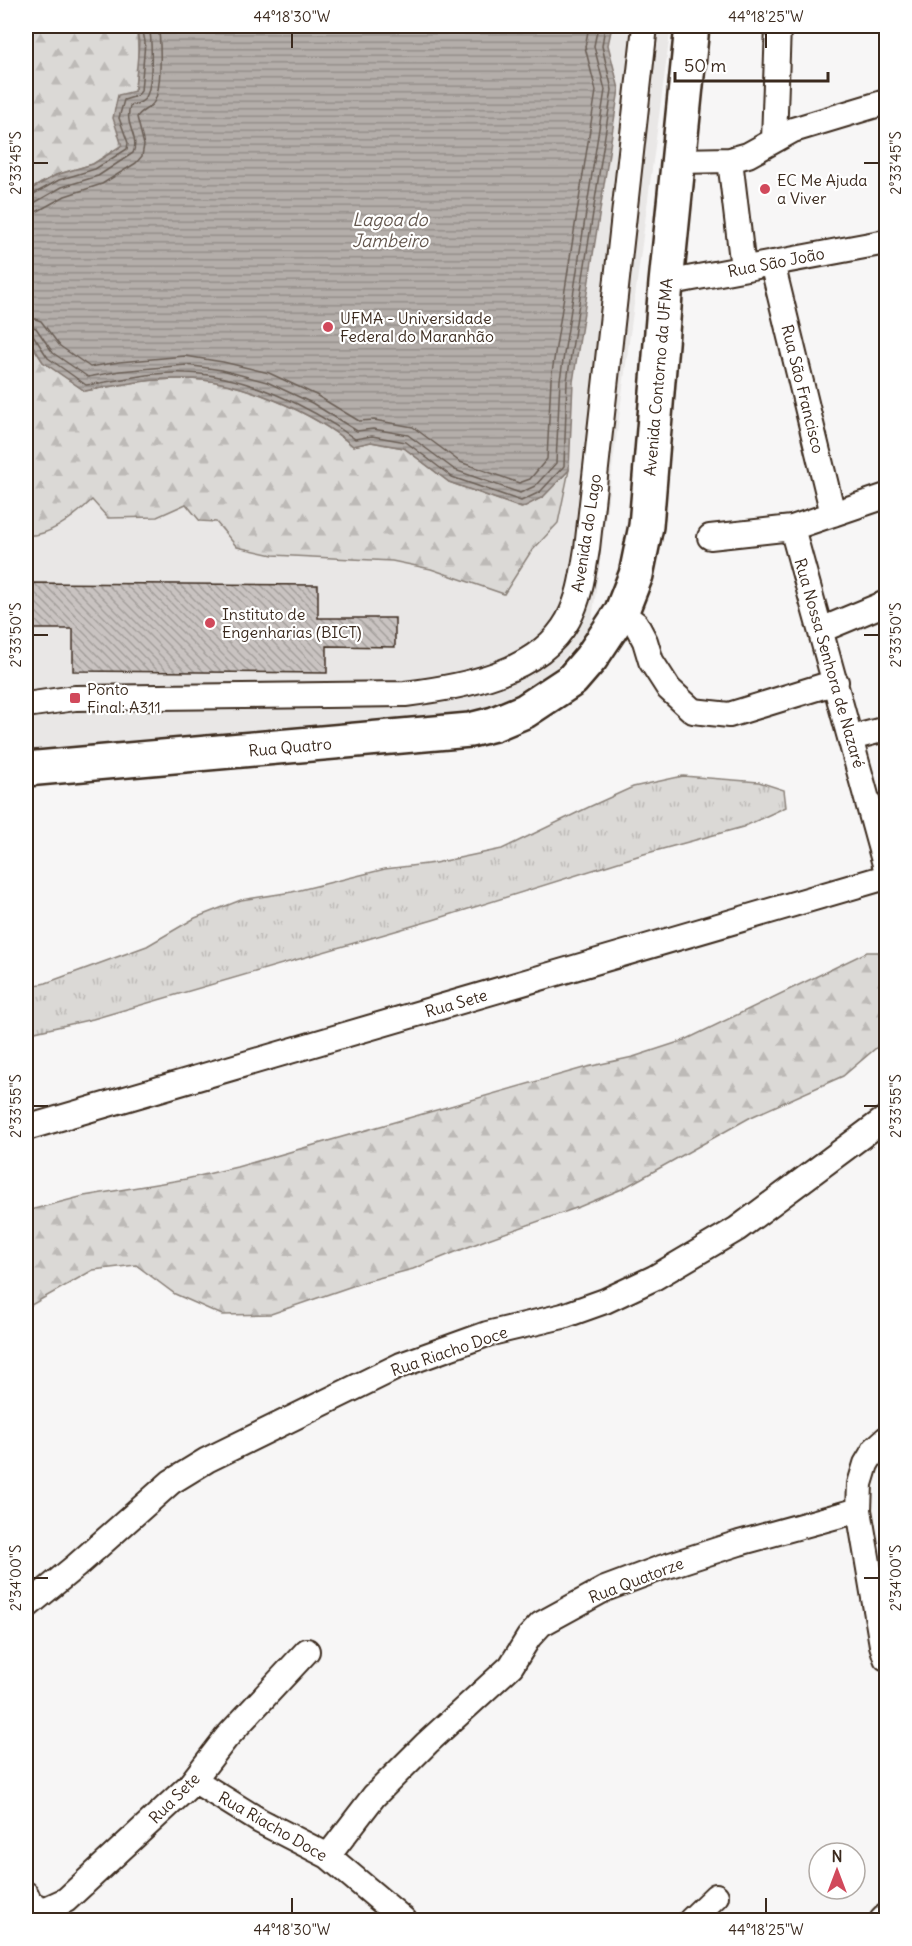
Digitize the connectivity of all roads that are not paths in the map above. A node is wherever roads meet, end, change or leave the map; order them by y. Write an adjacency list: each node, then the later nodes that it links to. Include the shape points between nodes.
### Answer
1 (645, 26): 21 (street, Avenida do Lago, via 587,549 576,602 556,636 530,658 502,672 434,691 75,698)
2 (692, 26): 7 (main road, Avenida Contorno da UFMA)
3 (778, 26): 5 (street)
4 (886, 102): 5 (street, via 814,122)
5 (774, 140): 6 (street)
6 (730, 160): 7 (street); 10 (street)
7 (678, 161): 11 (main road, Avenida Contorno da UFMA)
8 (886, 242): 9 (street, Rua São João)
9 (772, 263): 10 (street, Rua São João); 13 (street, Rua São Francisco)
10 (743, 268): 11 (street, Rua São João)
11 (666, 283): 17 (main road, Avenida Contorno da UFMA, via 646,526 636,574)
12 (886, 496): 13 (street)
13 (833, 514): 14 (street)
14 (792, 528): 15 (street); 18 (street, Rua Nossa Senhora de Nazaré)
15 (710, 537)
16 (886, 603): 18 (street)
17 (621, 613): 19 (street, via 636,624 651,661 669,689 693,711 729,715); 20 (main road, Avenida Contorno da UFMA, via 591,658 572,680)
18 (821, 630): 19 (street, Rua Nossa Senhora de Nazaré)
19 (836, 682): 23 (street, Rua Nossa Senhora de Nazaré)
20 (548, 698): 24 (main road, Rua Quatro, via 494,724 470,730)
21 (26, 705)
22 (886, 729): 23 (street)
23 (851, 738): 25 (street, Rua Nossa Senhora de Nazaré)
24 (26, 769)
25 (886, 868)
26 (886, 877): 28 (street, Rua Sete)
27 (886, 1118): 31 (street, Rua Riacho Doce, via 737,1229 654,1278 563,1316 488,1334 401,1365 207,1460 171,1482)
28 (26, 1128)
29 (886, 1439): 30 (street, via 866,1464)
30 (859, 1510): 33 (street); 35 (street, Rua Quatorze, via 661,1568 605,1589 542,1624 511,1666 374,1796)
31 (26, 1607)
32 (307, 1652): 34 (street, Rua Sete, via 226,1738)
33 (886, 1658)
34 (194, 1780): 35 (street, Rua Riacho Doce, via 260,1821); 36 (street, Rua Sete, via 66,1900 44,1910 30,1903)
35 (328, 1856): 39 (street, Rua Riacho Doce)
36 (26, 1894)
37 (716, 1896): 40 (street)
38 (886, 1916): 41 (street)
39 (404, 1920)
40 (691, 1920)
41 (882, 1920)

